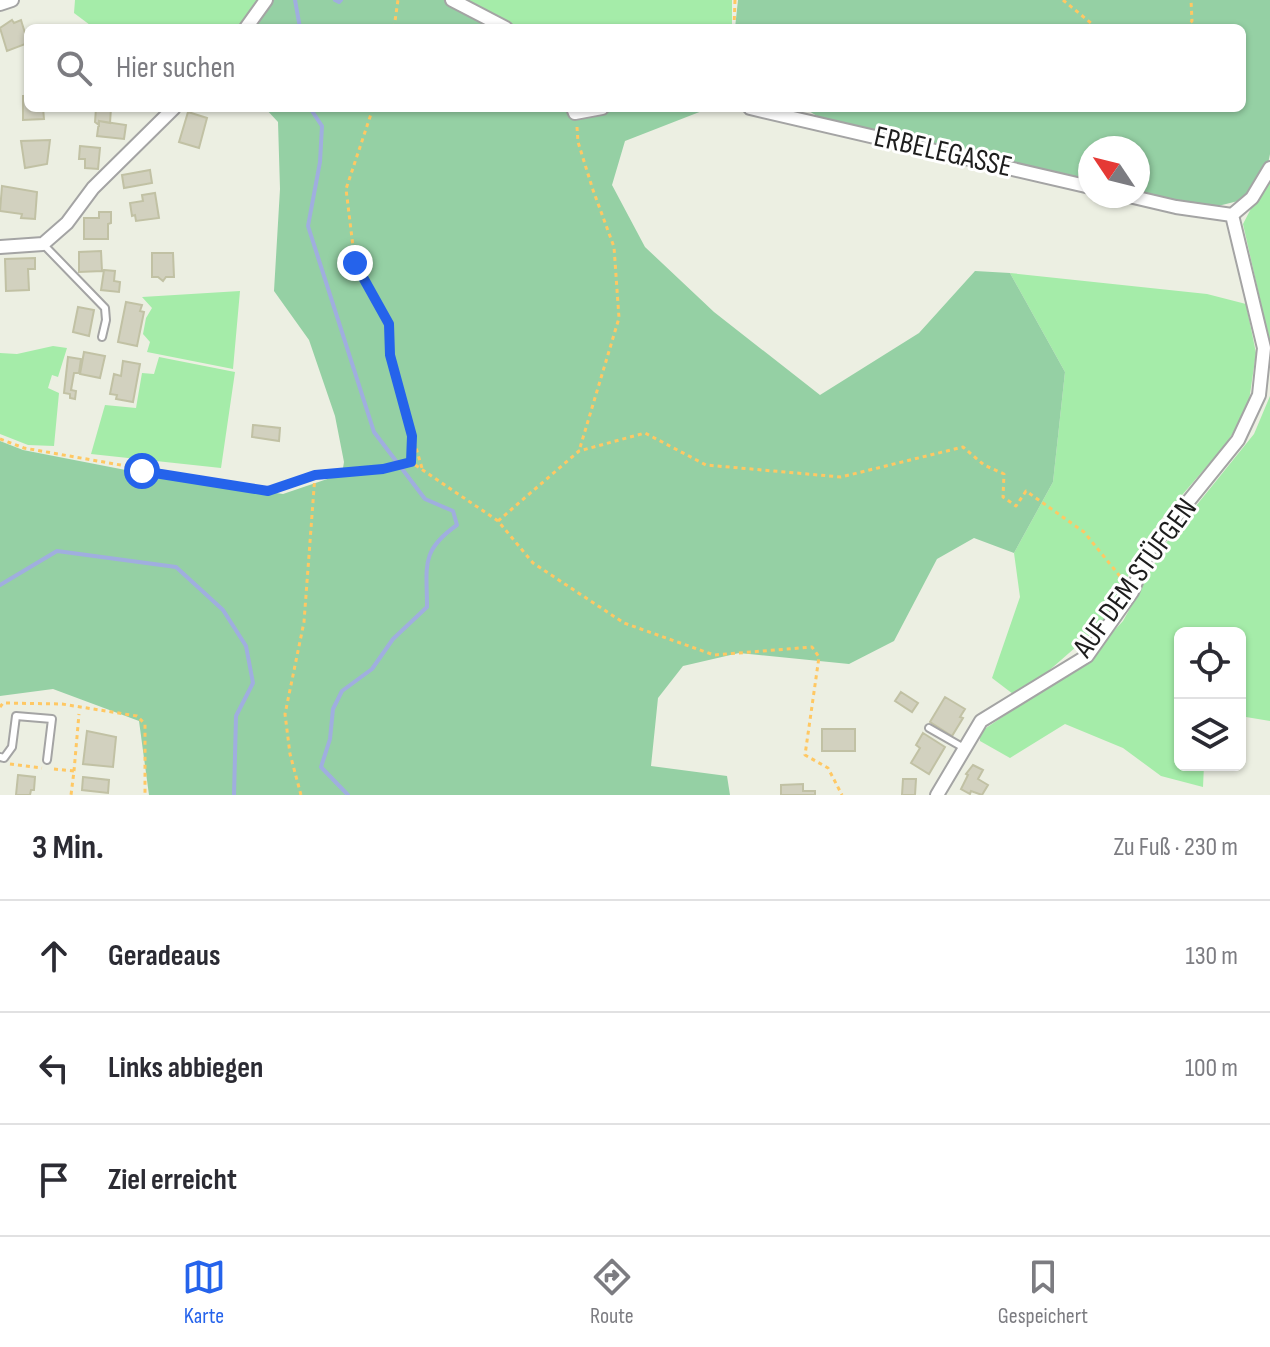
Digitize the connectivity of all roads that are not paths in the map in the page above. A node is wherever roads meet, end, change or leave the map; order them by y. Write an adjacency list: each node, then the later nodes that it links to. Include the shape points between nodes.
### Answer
1 (12, 0): 4 (street)
2 (266, 0): 5 (street)
3 (452, 0): 6 (street)
4 (0, 4)
5 (249, 24)
6 (498, 24)
7 (170, 112): 13 (street)
8 (767, 112): 10 (street, ERBELEGASSE)
9 (1270, 168): 12 (street, via 1252,198)
10 (1078, 184)
11 (1150, 201): 12 (street)
12 (1232, 215): 17 (street, AUF DEM STÜFGEN, via 1264,348 1259,395 1238,440 1149,550 1132,592 1087,656 981,721)
13 (43, 244): 14 (street); 15 (lane, via 105,308)
14 (0, 247)
15 (102, 337)
16 (929, 728): 17 (lane)
17 (965, 749): 20 (street)
18 (0, 757): 19 (lane, via 12,747 16,716 52,719)
19 (47, 760)
20 (937, 795)

